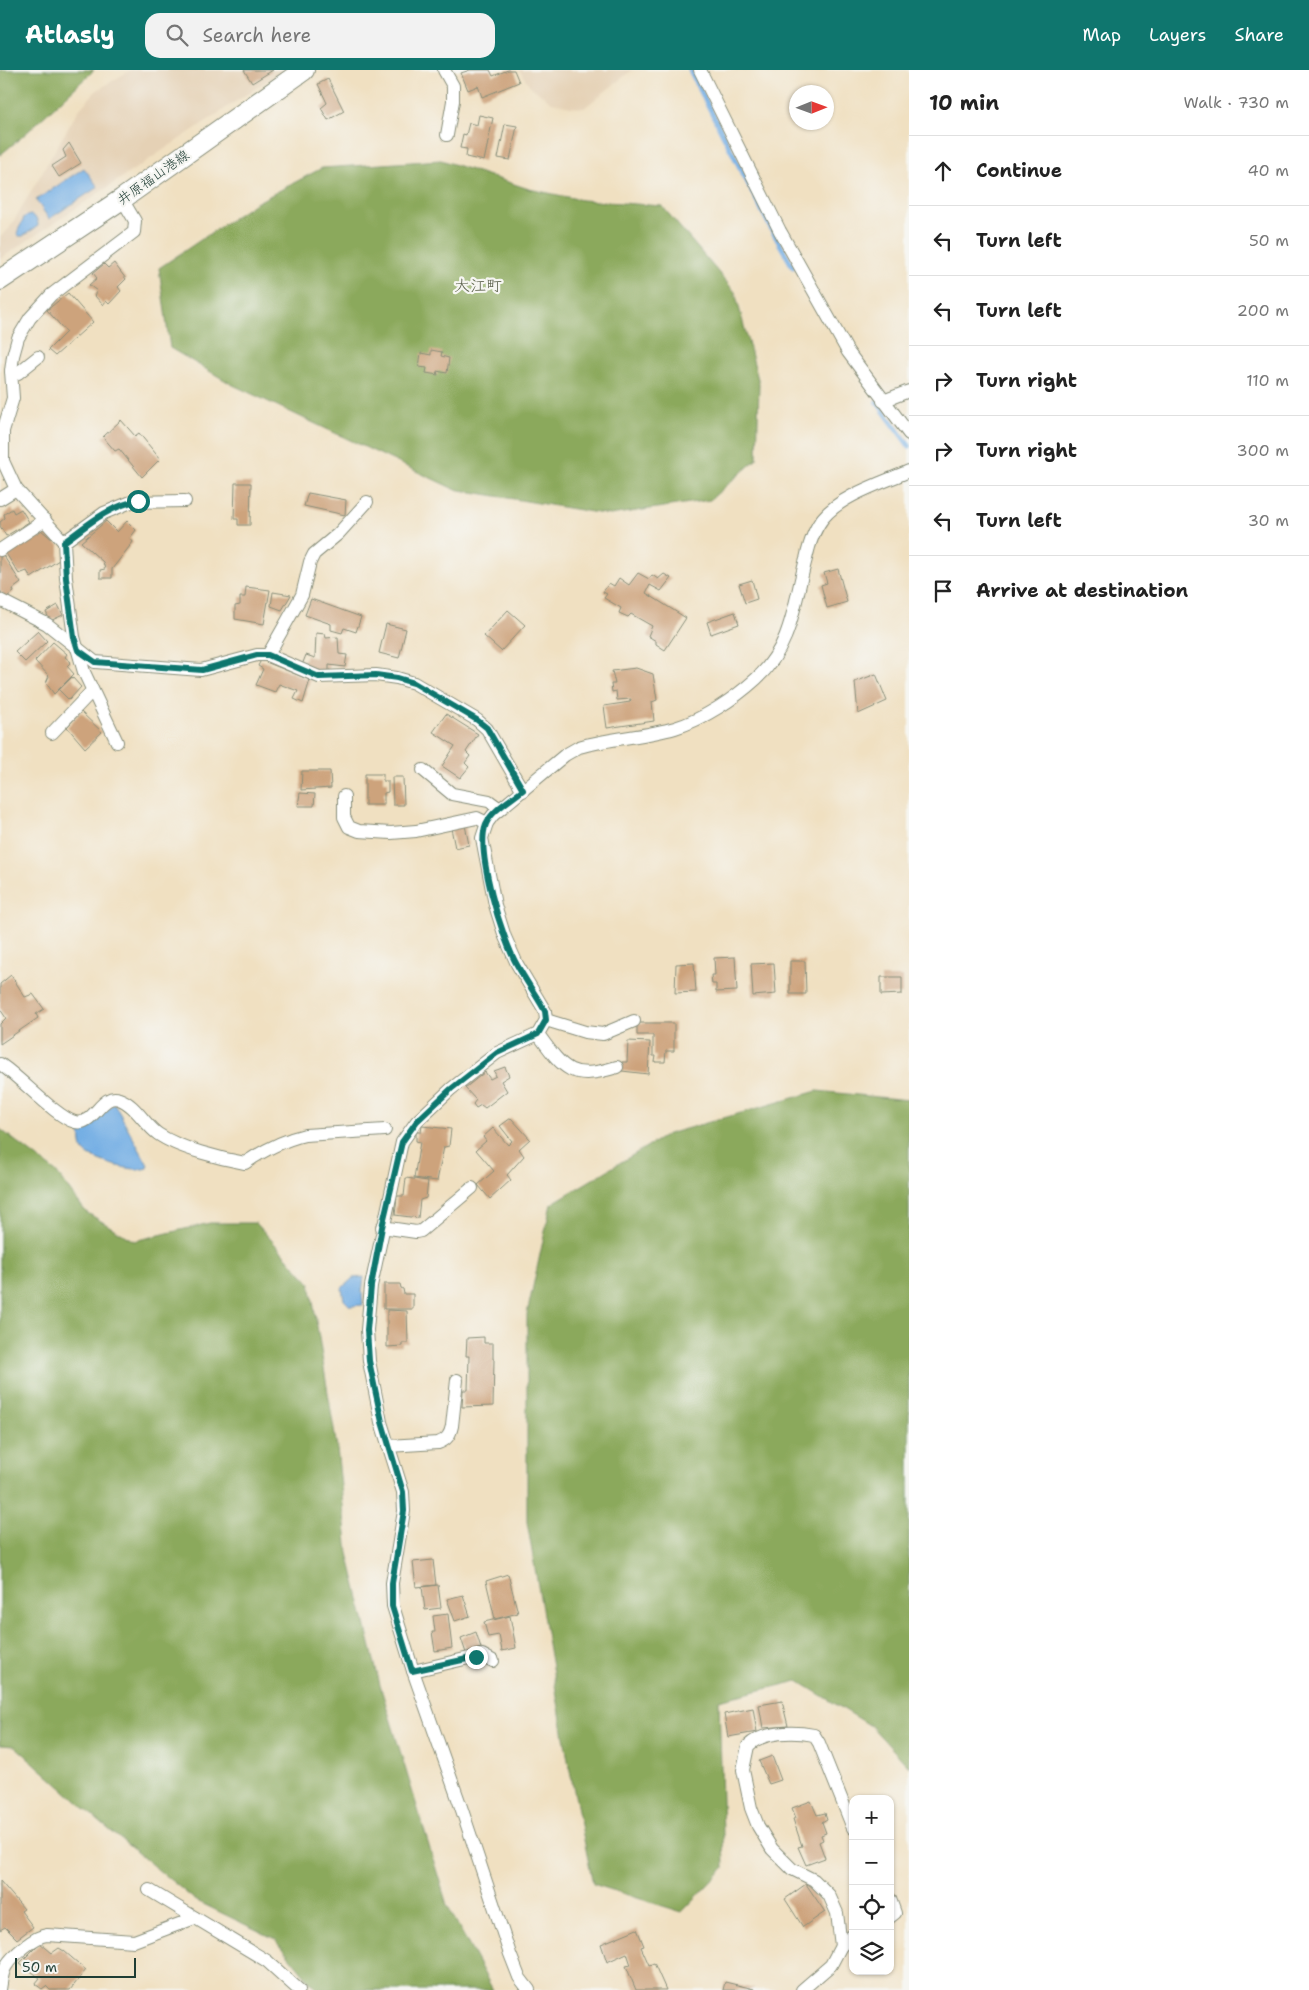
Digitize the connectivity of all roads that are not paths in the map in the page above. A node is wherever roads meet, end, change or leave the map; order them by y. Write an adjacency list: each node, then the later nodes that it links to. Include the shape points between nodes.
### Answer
1 (304, 70): 5 (main road, 井原福山港線)
2 (444, 70): 4 (street, via 453,86)
3 (700, 70): 10 (street, via 785,240 848,352)
4 (447, 135)
5 (122, 199): 6 (main road, 井原福山港線); 8 (street, via 135,222 134,232 51,295 30,318 18,338)
6 (0, 280)
7 (38, 357): 8 (street, via 18,373)
8 (11, 372): 11 (street, via 13,398)
9 (909, 391): 10 (street)
10 (883, 401): 12 (street)
11 (5, 412): 14 (street, via 2,454)
12 (909, 434)
13 (909, 471): 28 (street, via 850,497 823,518 810,542 791,626 773,660 756,679 709,713 676,728 579,747)
14 (16, 489): 15 (street); 18 (street)
15 (0, 499)
16 (185, 501): 19 (street, via 131,502 104,513)
17 (367, 502): 23 (street, via 338,534 314,554 302,595)
18 (45, 520): 19 (street); 20 (street)
19 (64, 542): 22 (street, via 70,615)
20 (0, 550)
21 (0, 600): 22 (street, via 47,624)
22 (78, 650): 23 (street, via 95,662 193,670); 24 (street)
23 (268, 655): 28 (street, via 319,677 376,675 414,683 487,728)
24 (92, 691): 25 (street); 26 (street)
25 (52, 732)
26 (117, 742)
27 (424, 770): 30 (street, via 452,794 489,800)
28 (523, 790): 30 (street)
29 (344, 796): 31 (street, via 344,817 349,827 359,831 416,831 477,818)
30 (500, 809): 31 (street)
31 (487, 823): 32 (street, via 482,838 483,851 495,905 517,964 545,1011)
32 (546, 1020): 33 (street, via 603,1034); 34 (street)
33 (634, 1021)
34 (538, 1034): 36 (street, via 557,1060 575,1073 596,1074); 39 (street, via 497,1053 417,1121 402,1142)
35 (0, 1064): 37 (street, via 66,1119 77,1123 85,1121 110,1098 116,1097 158,1134 227,1160 245,1163 262,1151 294,1137)
36 (617, 1068)
37 (385, 1130)
38 (472, 1188): 39 (street, via 421,1231)
39 (382, 1227): 41 (street, via 367,1330 369,1361)
40 (457, 1380): 41 (street, via 451,1433 446,1440)
41 (388, 1446): 43 (street, via 403,1492 404,1511 392,1583 392,1606)
42 (493, 1661): 43 (street, via 482,1655)
43 (412, 1671): 51 (street, via 510,1954 519,1977)
44 (849, 1818): 48 (street, via 814,1735 773,1734 758,1738 748,1746 744,1770 758,1826 772,1849 792,1869 814,1880 829,1896 837,1913)
45 (149, 1890): 46 (street)
46 (195, 1918): 49 (street, via 134,1941 39,1936 5,1967); 50 (street, via 267,1961)
47 (849, 1939): 48 (street)
48 (841, 1946): 52 (street, via 831,1965)
49 (0, 1990)
50 (299, 1990)
51 (529, 1990)
52 (802, 1990)

